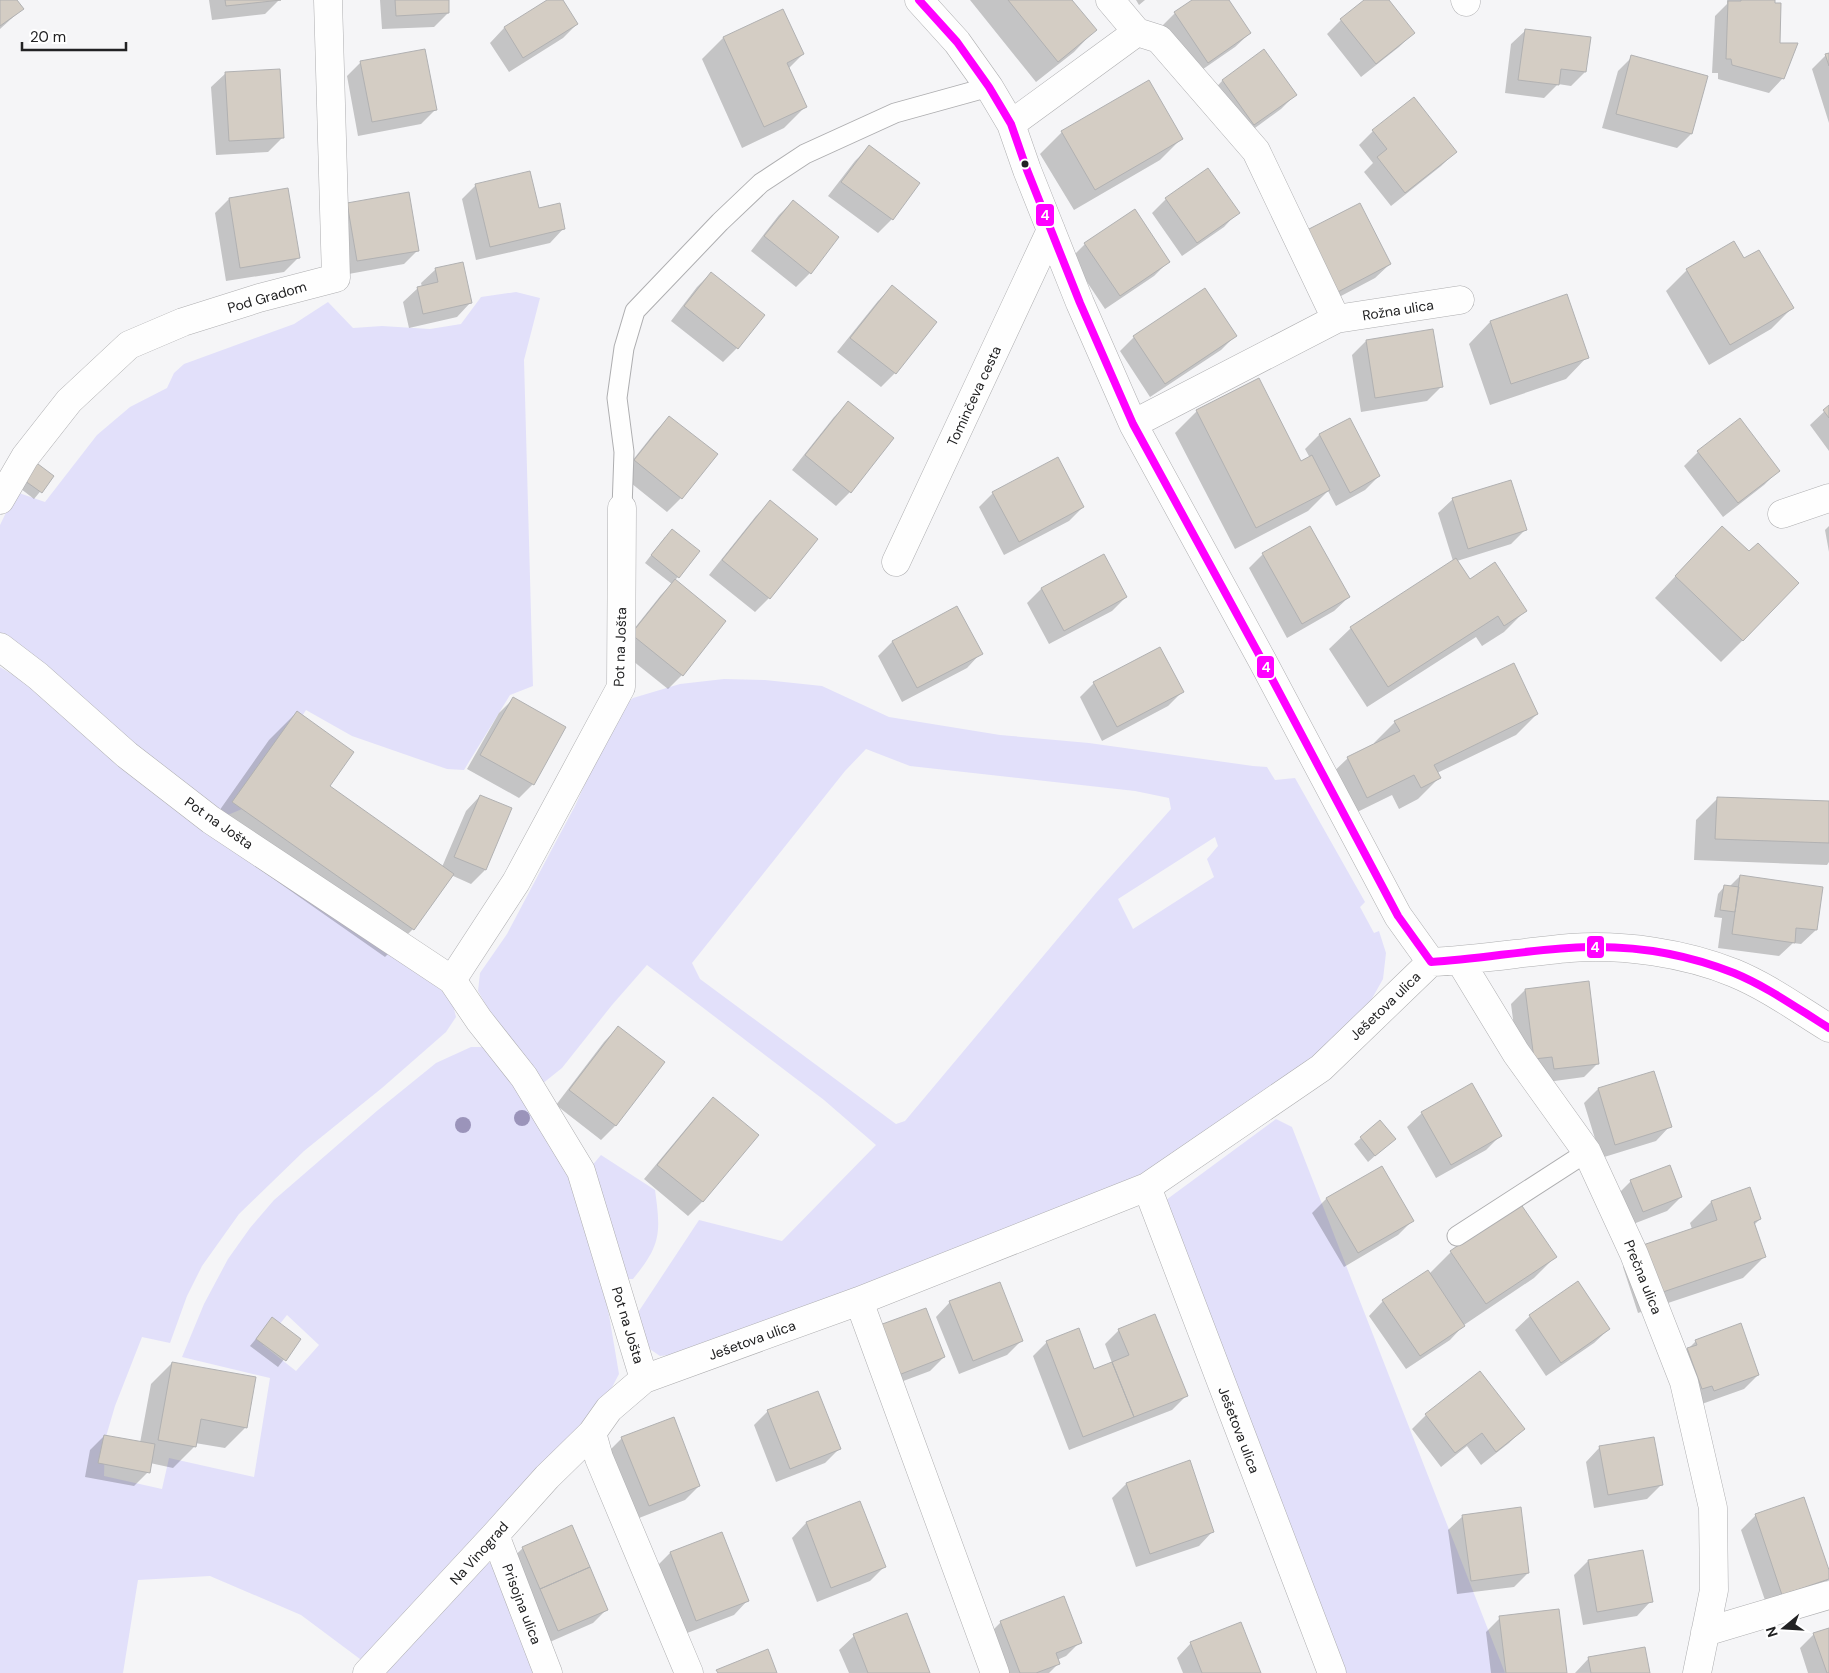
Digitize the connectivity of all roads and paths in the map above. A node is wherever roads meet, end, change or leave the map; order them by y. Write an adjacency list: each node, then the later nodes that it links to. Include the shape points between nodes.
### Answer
1 (328, 0): 12 (street, Pod Gradom, via 336,278 183,322 129,345 69,400 25,457)
2 (919, 0): 5 (street, via 957,42)
3 (1110, 0): 4 (street)
4 (1137, 32): 6 (street); 9 (street, via 1159,39 1256,152)
5 (989, 87): 6 (street); 13 (lane, via 895,112 805,154 760,183 635,311 624,348 617,398 624,452)
6 (1011, 124): 7 (street)
7 (1051, 230): 10 (street); 15 (street, Tominčeva cesta)
8 (1460, 300): 9 (street, Rožna ulica)
9 (1336, 319): 10 (street, Rožna ulica)
10 (1133, 424): 18 (street, via 1398,916)
11 (1829, 498): 14 (street)
12 (0, 500)
13 (622, 508): 19 (street, Pot na Jošta, via 621,687 516,882)
14 (1782, 514)
15 (896, 562)
16 (0, 647): 19 (street, Pot na Jošta, via 38,676 127,755 212,820)
17 (1460, 961): 18 (street, Ješetova ulica); 20 (street, Ješetova ulica, via 1572,948 1677,954 1742,977 1775,993); 21 (street, Prečna ulica, via 1516,1053)
18 (1431, 962): 22 (street, Ješetova ulica, via 1321,1068)
19 (452, 980): 25 (street, Pot na Jošta, via 478,1020 524,1076 581,1171)
20 (1829, 1028)
21 (1587, 1152): 23 (lane); 29 (street, Prečna ulica, via 1634,1254 1684,1382 1714,1508 1714,1590)
22 (1147, 1187): 24 (street, Ješetova ulica); 34 (street, Ješetova ulica)
23 (1457, 1236)
24 (859, 1301): 25 (street, Ješetova ulica); 33 (street)
25 (644, 1379): 26 (street, Pot na Jošta, via 609,1409)
26 (592, 1434): 27 (street, Na Vinograd, via 547,1477); 32 (street)
27 (496, 1535): 30 (street, Na Vinograd); 31 (street, Prisojna ulica)
28 (1829, 1595): 29 (street)
29 (1705, 1632): 35 (street, Prečna ulica)
30 (367, 1673)
31 (548, 1673)
32 (689, 1673)
33 (994, 1673)
34 (1332, 1673)
35 (1697, 1673)

